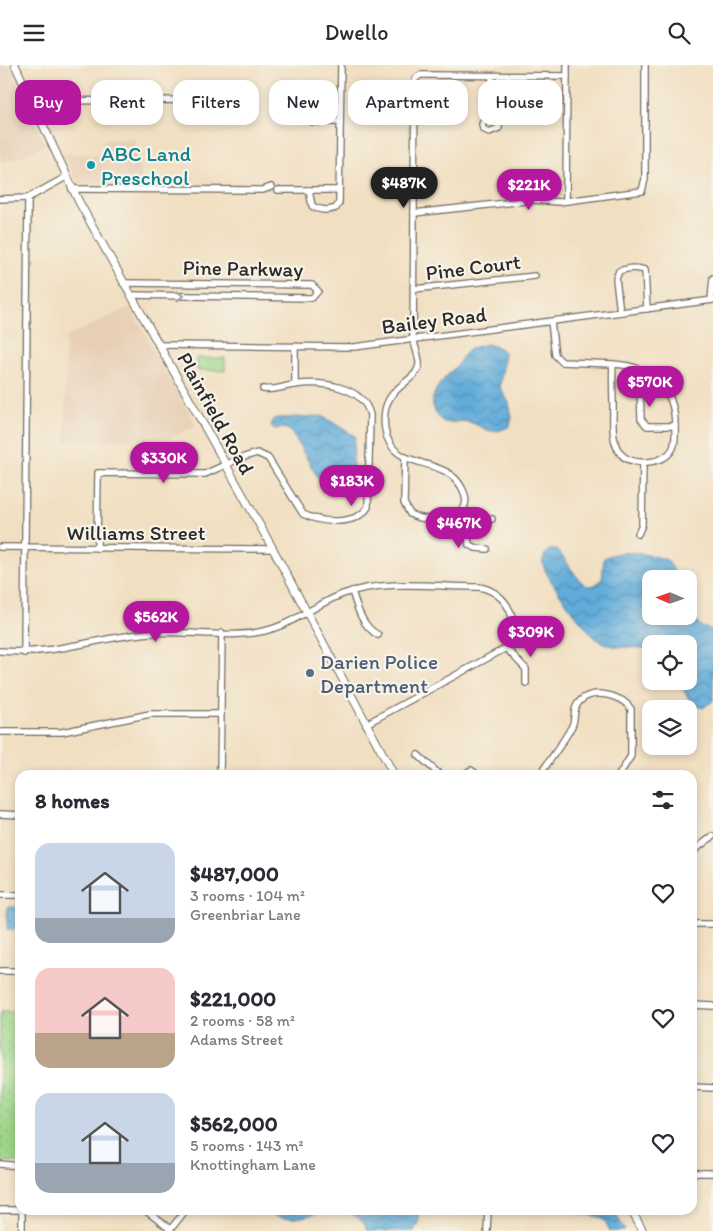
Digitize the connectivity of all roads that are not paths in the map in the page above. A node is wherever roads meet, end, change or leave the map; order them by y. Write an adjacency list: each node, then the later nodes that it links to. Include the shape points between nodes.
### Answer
1 (16, 65): 7 (main road, Plainfield Road)
2 (341, 65): 11 (street)
3 (567, 65): 6 (street)
4 (646, 65): 21 (street, via 645,179 642,191)
5 (492, 75): 6 (street); 8 (street); 22 (street, via 420,75 415,79)
6 (567, 76): 21 (street)
7 (23, 80)
8 (492, 80)
9 (173, 99): 10 (street)
10 (81, 100)
11 (340, 122): 18 (street)
12 (43, 125): 13 (main road, Plainfield Road)
13 (66, 177): 15 (main road, Plainfield Road); 19 (street)
14 (270, 187): 15 (street, via 263,190)
15 (72, 189): 25 (main road, Plainfield Road)
16 (278, 190): 17 (street)
17 (309, 190): 18 (street); 18 (street, via 312,206 331,210 339,203)
18 (339, 190)
19 (28, 198): 20 (street); 50 (street)
20 (0, 199)
21 (566, 201): 22 (street, via 534,199)
22 (414, 213): 27 (street)
23 (535, 276): 27 (street, Pine Court)
24 (713, 278): 30 (street)
25 (124, 283): 26 (street, Pine Parkway); 28 (main road, Plainfield Road)
26 (231, 284): 29 (street); 29 (street, Pine Parkway, via 312,285 318,291 312,298)
27 (414, 289): 34 (street)
28 (131, 295): 29 (street, Pine Parkway, one-way to 29); 35 (main road, Plainfield Road)
29 (231, 297)
30 (712, 300): 31 (street, Bailey Road)
31 (647, 309): 32 (street, Bailey Road); 32 (street, via 645,270 637,267 619,271 616,279)
32 (620, 312): 33 (street, Bailey Road)
33 (551, 322): 34 (street, Bailey Road); 37 (street, via 555,355 562,362)
34 (413, 339): 36 (street, Bailey Road, via 354,347); 42 (street, via 419,362 417,371 390,395 385,411 388,439)
35 (158, 345): 36 (street, Bailey Road); 44 (main road, Plainfield Road)
36 (296, 346): 39 (street)
37 (613, 364): 38 (street, via 630,365); 43 (street, via 613,441 623,457)
38 (646, 373): 41 (street, via 656,378 670,396); 41 (street, via 640,387 640,419 647,426)
39 (295, 385): 40 (street); 44 (street, via 343,388 355,393 368,407 369,491 368,507 364,513 338,521 308,517 298,510 265,456 254,454)
40 (264, 389)
41 (675, 426): 43 (street, via 674,444 668,455)
42 (405, 458): 45 (street, via 437,466 456,480 464,495); 45 (street, via 404,503 410,514 421,518 453,518)
43 (643, 463): 48 (street, via 642,525)
44 (224, 465): 51 (street, via 198,475 98,473); 52 (main road, Plainfield Road)
45 (461, 514): 47 (street)
46 (492, 519): 47 (street)
47 (466, 522): 53 (street, via 468,545)
48 (638, 534)
49 (0, 547): 50 (street, Williams Street)
50 (25, 547): 51 (street, Williams Street); 60 (street)
51 (97, 547): 52 (street, Williams Street)
52 (273, 549): 55 (main road, Plainfield Road)
53 (487, 549)
54 (352, 591): 55 (street); 57 (street, via 369,630); 58 (street, via 388,586 488,589 502,598 514,620 514,633)
55 (306, 612): 56 (street, via 264,631); 63 (main road, Plainfield Road)
56 (222, 633): 60 (street, via 142,633 68,649); 62 (street)
57 (378, 635)
58 (506, 648): 61 (street, via 526,669); 63 (street)
59 (0, 651): 60 (street)
60 (24, 653)
61 (526, 683)
62 (221, 714): 64 (street, via 150,714 62,731); 66 (street)
63 (366, 724): 67 (main road, Plainfield Road)
64 (0, 733)
65 (418, 755): 68 (street)
66 (220, 770)
67 (391, 770)
68 (434, 770)
69 (543, 770): 70 (street, via 572,726 578,703 590,695 623,700 632,709 631,756)
70 (622, 770)
71 (0, 814): 72 (street)
72 (15, 815)
73 (713, 836): 74 (street)
74 (697, 848)
75 (0, 895): 76 (street)
76 (15, 895)
77 (697, 924): 78 (street)
78 (713, 924)
79 (0, 971): 80 (street)
80 (15, 971)
81 (697, 1005): 82 (street)
82 (713, 1006)
83 (697, 1087): 84 (street)
84 (713, 1088)
85 (0, 1164): 86 (street)
86 (15, 1166)
87 (697, 1173): 88 (street)
88 (713, 1173)
89 (0, 1210): 90 (street)
90 (15, 1210)
91 (21, 1215): 97 (street)
92 (151, 1215): 96 (street)
93 (182, 1215): 96 (street)
94 (488, 1215): 98 (street)
95 (634, 1215): 99 (main road)
96 (170, 1230)
97 (22, 1231)
98 (487, 1231)
99 (643, 1231)

